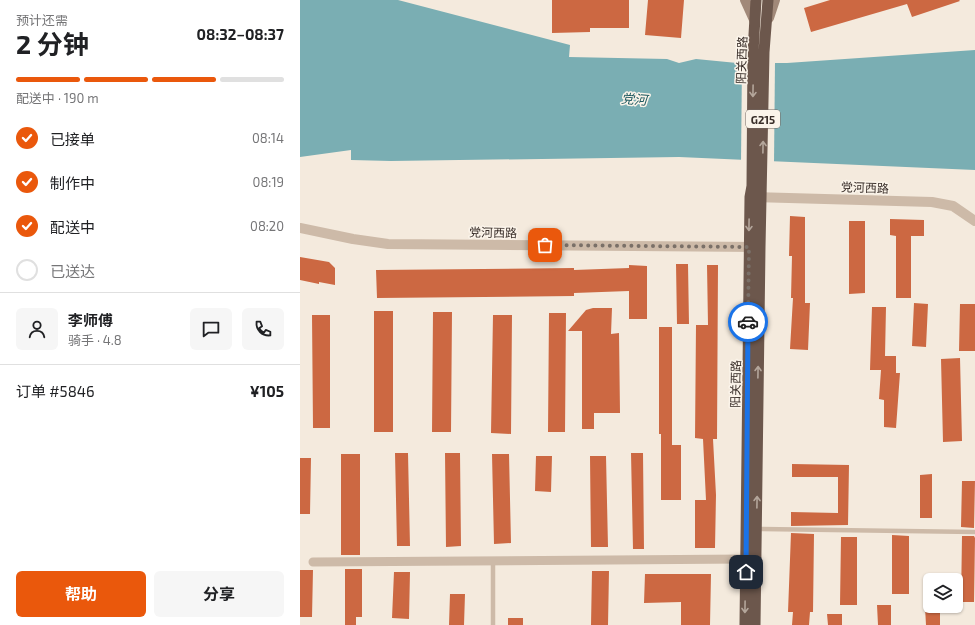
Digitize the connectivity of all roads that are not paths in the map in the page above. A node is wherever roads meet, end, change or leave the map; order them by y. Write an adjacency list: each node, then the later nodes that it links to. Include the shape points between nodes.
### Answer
1 (745, 0): 6 (main road)
2 (756, 0): 6 (highway, 阳关西路 / G215)
3 (768, 0): 5 (highway, 阳关西路 / G215)
4 (775, 0): 5 (main road)
5 (768, 20): 7 (highway, 阳关西路 / G215)
6 (756, 24): 7 (highway, 阳关西路 / G215)
7 (759, 52): 8 (highway, 阳关西路 / G215)
8 (756, 191): 9 (street, 党河西路, via 932,202 953,206); 11 (highway, 阳关西路 / G215)
9 (975, 221)
10 (300, 228): 11 (street, 党河西路, via 388,244)
11 (754, 247): 12 (highway, 阳关西路 / G215)
12 (751, 529): 13 (lane); 14 (highway, 阳关西路 / G215); 19 (highway, 阳关西路 / G215)
13 (975, 532)
14 (746, 559): 15 (street); 18 (highway, 阳关西路 / G215, one-way to 18)
15 (493, 561): 16 (street); 17 (lane)
16 (313, 562)
17 (493, 625)
18 (745, 625)
19 (755, 625)

